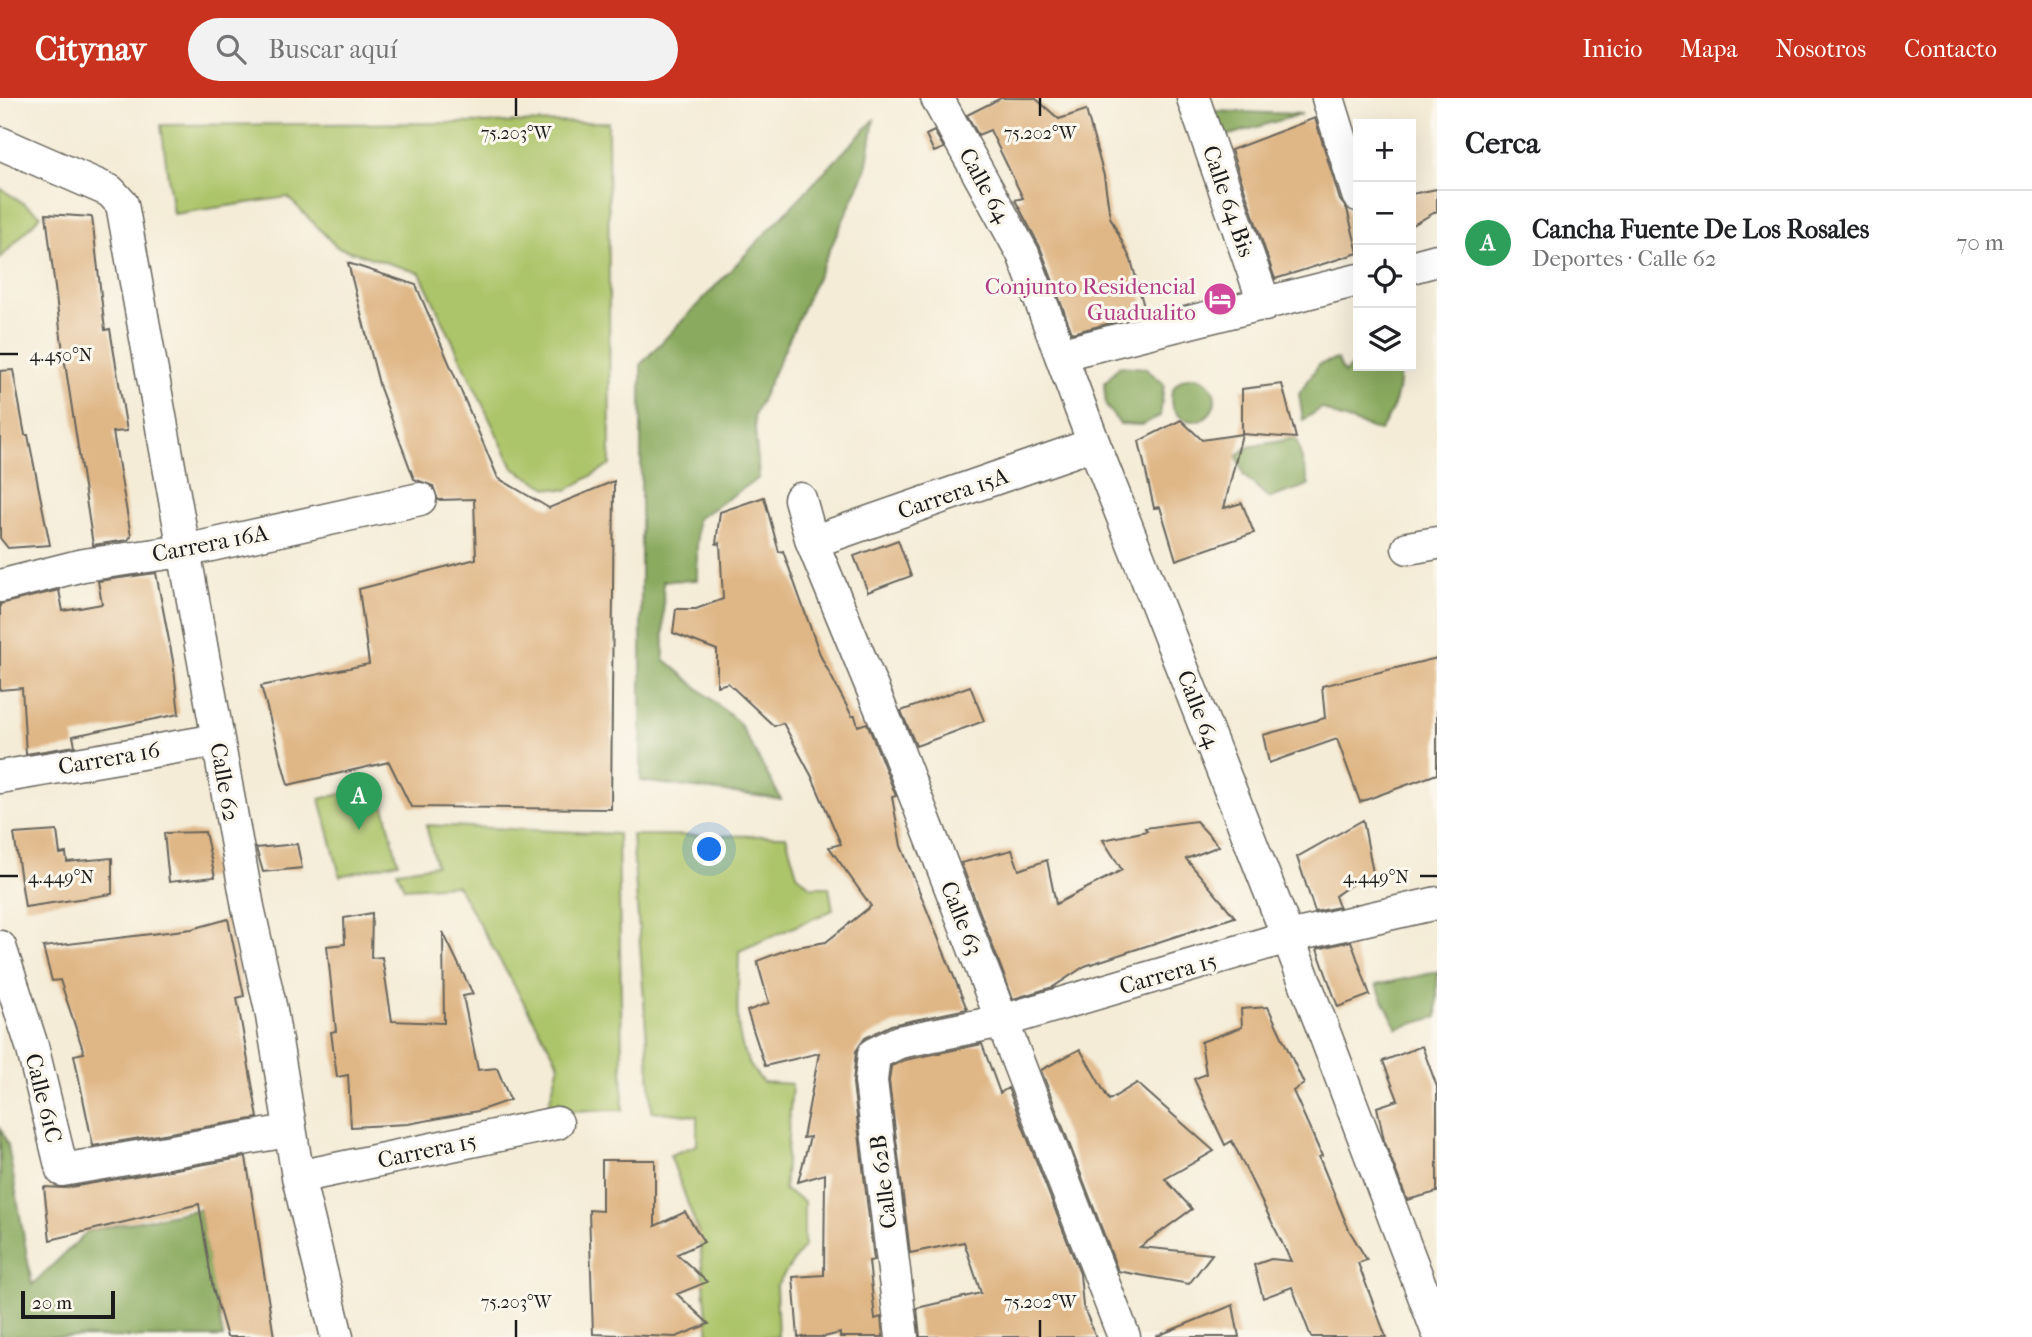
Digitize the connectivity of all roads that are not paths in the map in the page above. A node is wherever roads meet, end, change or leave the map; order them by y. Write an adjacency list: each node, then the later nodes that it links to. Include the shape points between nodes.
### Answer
1 (937, 98): 10 (street, Calle 64, via 1023,254)
2 (1193, 98): 9 (street, Calle 64 Bis)
3 (1328, 98): 5 (street)
4 (0, 143): 15 (street, Calle 62, via 110,191 122,204)
5 (1354, 182)
6 (1437, 260): 7 (street)
7 (1416, 266)
8 (1353, 281): 9 (street)
9 (1265, 305): 10 (street)
10 (1062, 354): 11 (street, Calle 64)
11 (1094, 444): 14 (street, Carrera 15A); 20 (street, Calle 64)
12 (420, 499): 15 (street, Carrera 16A)
13 (800, 499): 14 (street, Calle 63)
14 (812, 542): 22 (street, Calle 63)
15 (184, 551): 16 (street, Carrera 16A, via 83,565); 17 (street, Calle 62)
16 (0, 586)
17 (218, 740): 18 (street, Carrera 16); 25 (street, Calle 62, via 247,907 271,1010)
18 (0, 777)
19 (1437, 903): 20 (street, Carrera 15)
20 (1289, 937): 22 (street, Carrera 15); 27 (street, Calle 64)
21 (0, 947): 25 (street, Calle 61C, via 32,1046 62,1170)
22 (1002, 1021): 23 (street, Carrera 15); 30 (street, Calle 63)
23 (899, 1042): 29 (street, Calle 62B, via 874,1054 871,1081)
24 (557, 1123): 26 (street, Carrera 15)
25 (288, 1131): 26 (street, Calle 62)
26 (298, 1177): 28 (street, Calle 62)
27 (1437, 1330)
28 (337, 1337)
29 (902, 1337)
30 (1124, 1337)

